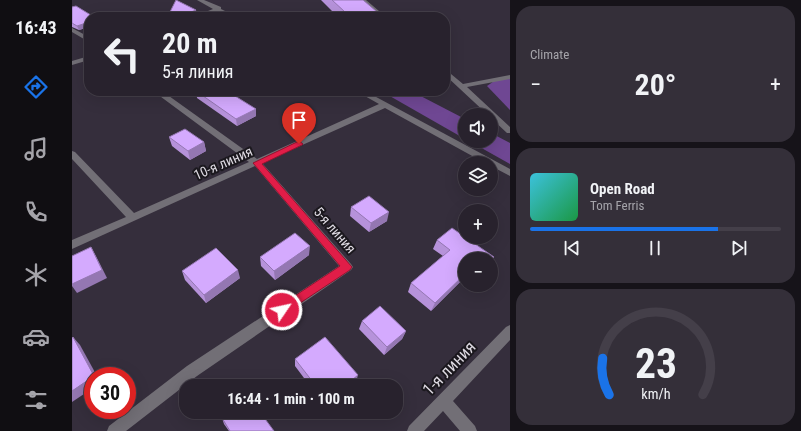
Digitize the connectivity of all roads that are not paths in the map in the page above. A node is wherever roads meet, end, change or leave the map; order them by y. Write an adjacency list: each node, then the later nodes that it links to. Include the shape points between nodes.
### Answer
1 (200, 0): 3 (street)
2 (363, 0): 6 (street)
3 (219, 8): 4 (street); 5 (street)
4 (209, 12)
5 (226, 12)
6 (377, 12)
7 (72, 30): 8 (street)
8 (84, 37)
9 (84, 59): 10 (street)
10 (72, 63)
11 (450, 76): 13 (street)
12 (510, 77): 13 (street)
13 (461, 86): 17 (street)
14 (164, 96): 19 (street, 5-я линия)
15 (369, 96): 16 (street)
16 (384, 105): 19 (street, 10-я линия); 20 (street)
17 (510, 131)
18 (72, 155): 21 (street)
19 (257, 163): 21 (street, 10-я линия); 25 (street, 5-я линия, via 347,267 192,371)
20 (510, 173)
21 (133, 218): 22 (street, 10-я линия)
22 (72, 245)
23 (510, 331): 24 (street, 1-я линия)
24 (443, 400): 26 (street, 1-я линия); 27 (street)
25 (114, 431)
26 (414, 431)
27 (470, 431)

